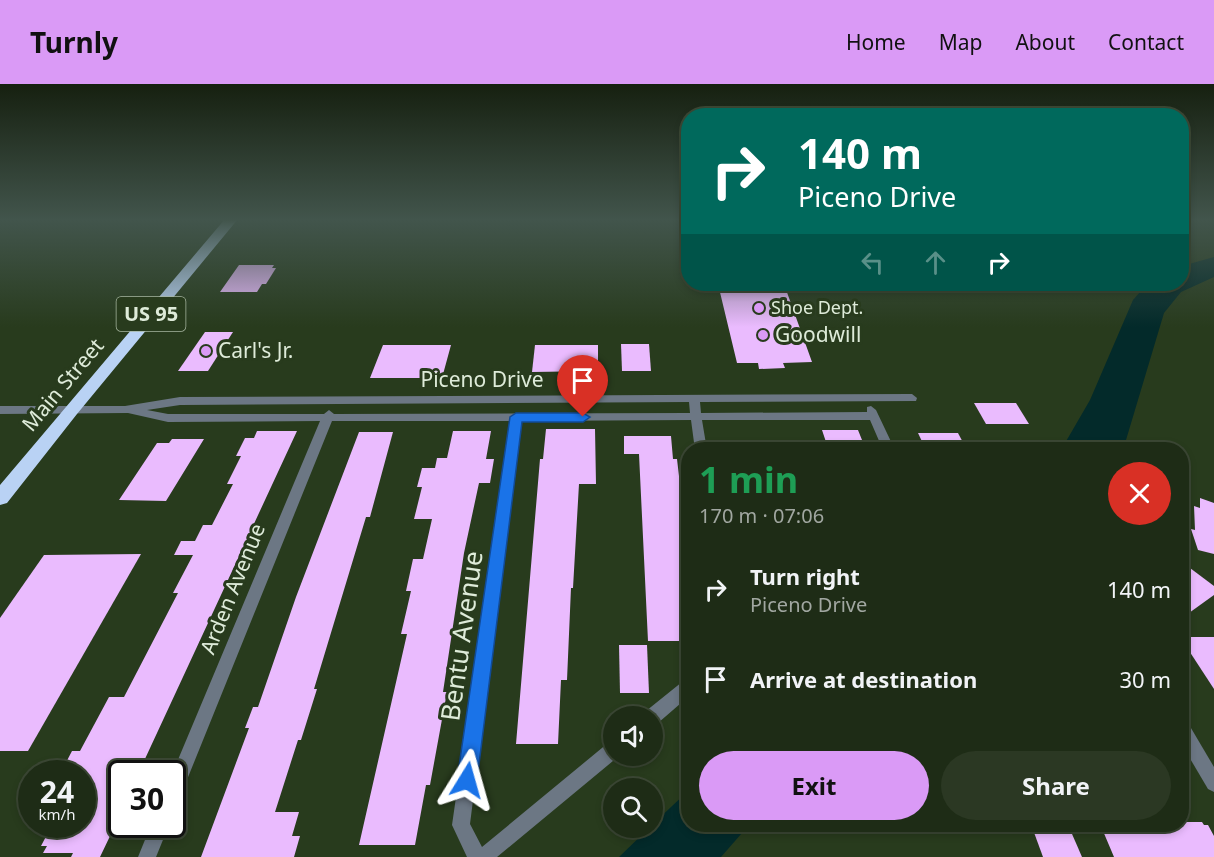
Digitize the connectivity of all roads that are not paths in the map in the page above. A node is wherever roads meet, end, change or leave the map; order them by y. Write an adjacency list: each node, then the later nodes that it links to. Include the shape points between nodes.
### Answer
1 (202, 255): 7 (highway, Main Street / US 95)
2 (866, 398): 3 (street, Piceno Drive); 4 (street, Piceno Drive); 9 (street)
3 (912, 398)
4 (694, 399): 5 (street, Piceno Drive); 12 (street)
5 (334, 400): 8 (street, Piceno Drive, via 180,401); 11 (street, Arden Avenue)
6 (0, 410): 7 (street, Piceno Drive)
7 (71, 410): 8 (street, Piceno Drive); 15 (highway, Main Street / US 95)
8 (124, 410): 11 (street, Piceno Drive, via 168,418)
9 (874, 416): 12 (street, Piceno Drive); 14 (street)
10 (516, 417): 11 (street, Piceno Drive); 12 (street, Piceno Drive); 24 (street, Bentu Avenue, via 461,825)
11 (327, 418): 20 (street, Arden Avenue)
12 (697, 418): 13 (street)
13 (700, 442)
14 (885, 442)
15 (0, 498)
16 (681, 693): 17 (street)
17 (663, 708)
18 (1189, 741): 21 (street)
19 (603, 758): 25 (street)
20 (186, 762)
21 (1214, 783)
22 (155, 838): 23 (street)
23 (147, 857)
24 (477, 857)
25 (484, 857)

